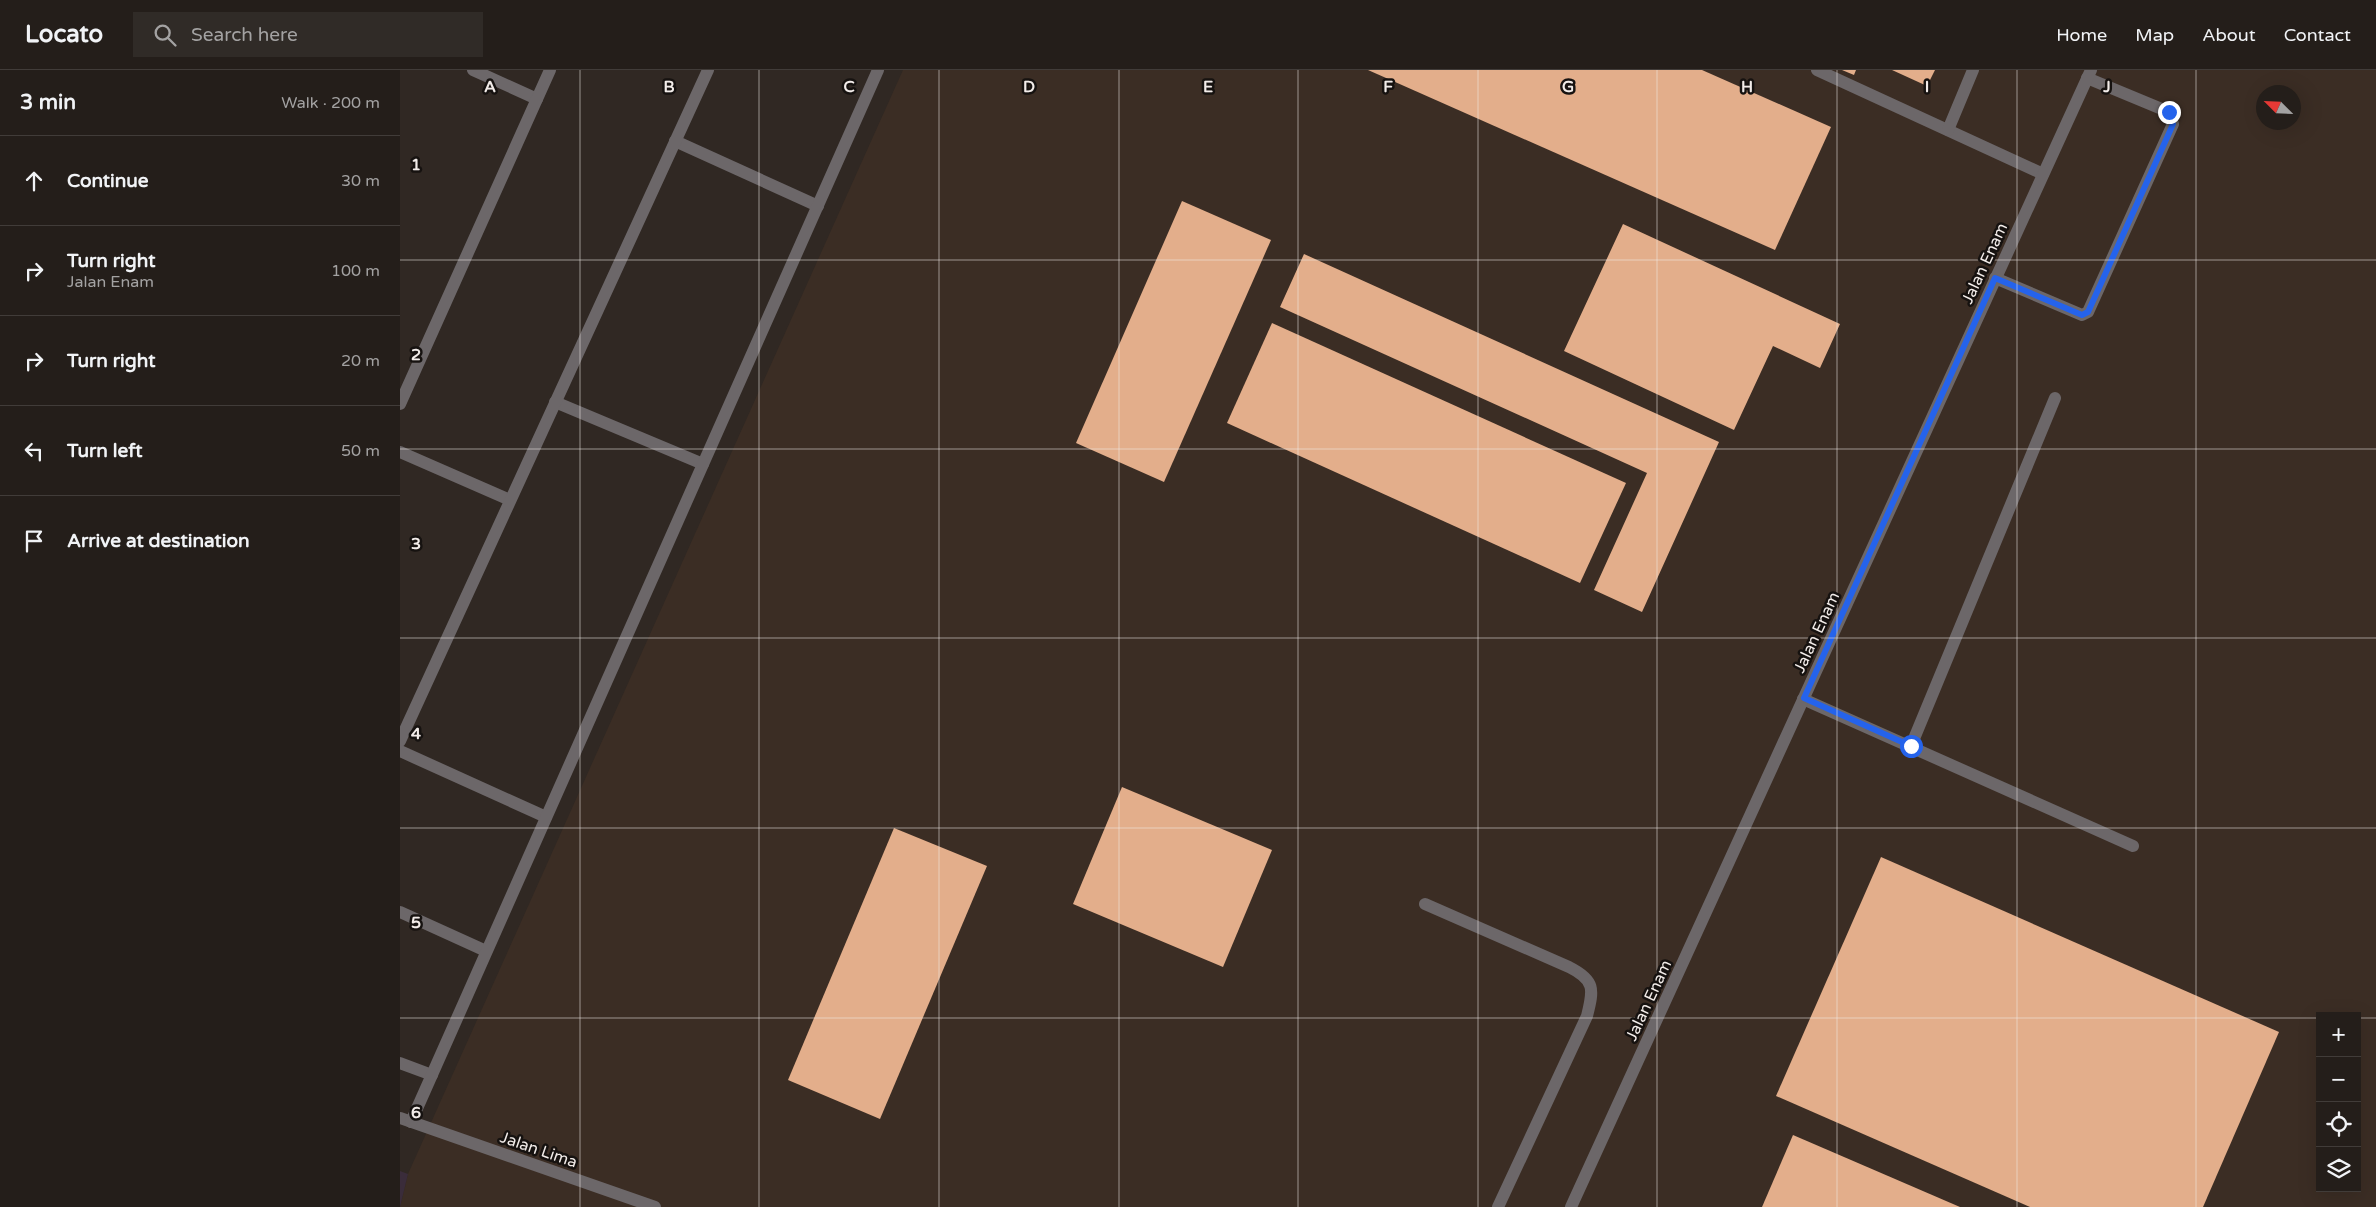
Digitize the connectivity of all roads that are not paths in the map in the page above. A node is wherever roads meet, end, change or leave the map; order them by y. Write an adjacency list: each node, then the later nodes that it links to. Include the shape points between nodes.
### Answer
1 (474, 70): 8 (street)
2 (550, 70): 8 (street)
3 (708, 70): 10 (street)
4 (878, 70): 12 (street)
5 (1817, 70): 9 (street)
6 (1974, 70): 9 (street)
7 (2089, 74): 11 (street, Jalan Enam); 13 (street, via 2169,112 2173,124 2088,312 2082,315)
8 (537, 99): 16 (street)
9 (1948, 130): 11 (street)
10 (675, 141): 12 (street); 15 (street)
11 (2043, 174): 13 (street, Jalan Enam)
12 (818, 206): 18 (street)
13 (1995, 278): 20 (street, Jalan Enam)
14 (2056, 398): 22 (street)
15 (556, 402): 18 (street); 19 (street)
16 (400, 404)
17 (400, 452): 19 (street)
18 (703, 464): 24 (street)
19 (510, 500): 21 (street)
20 (1804, 698): 22 (street); 34 (street, Jalan Enam)
21 (400, 740)
22 (1911, 746): 25 (street)
23 (400, 751): 24 (street)
24 (546, 817): 28 (street)
25 (2133, 846)
26 (1425, 904): 33 (street, via 1585,975 1592,988 1587,1016)
27 (400, 912): 28 (street)
28 (486, 951): 30 (street)
29 (400, 1063): 30 (street)
30 (432, 1075): 31 (street)
31 (406, 1120): 32 (street, Jalan Lima)
32 (655, 1207)
33 (1498, 1207)
34 (1571, 1207)

